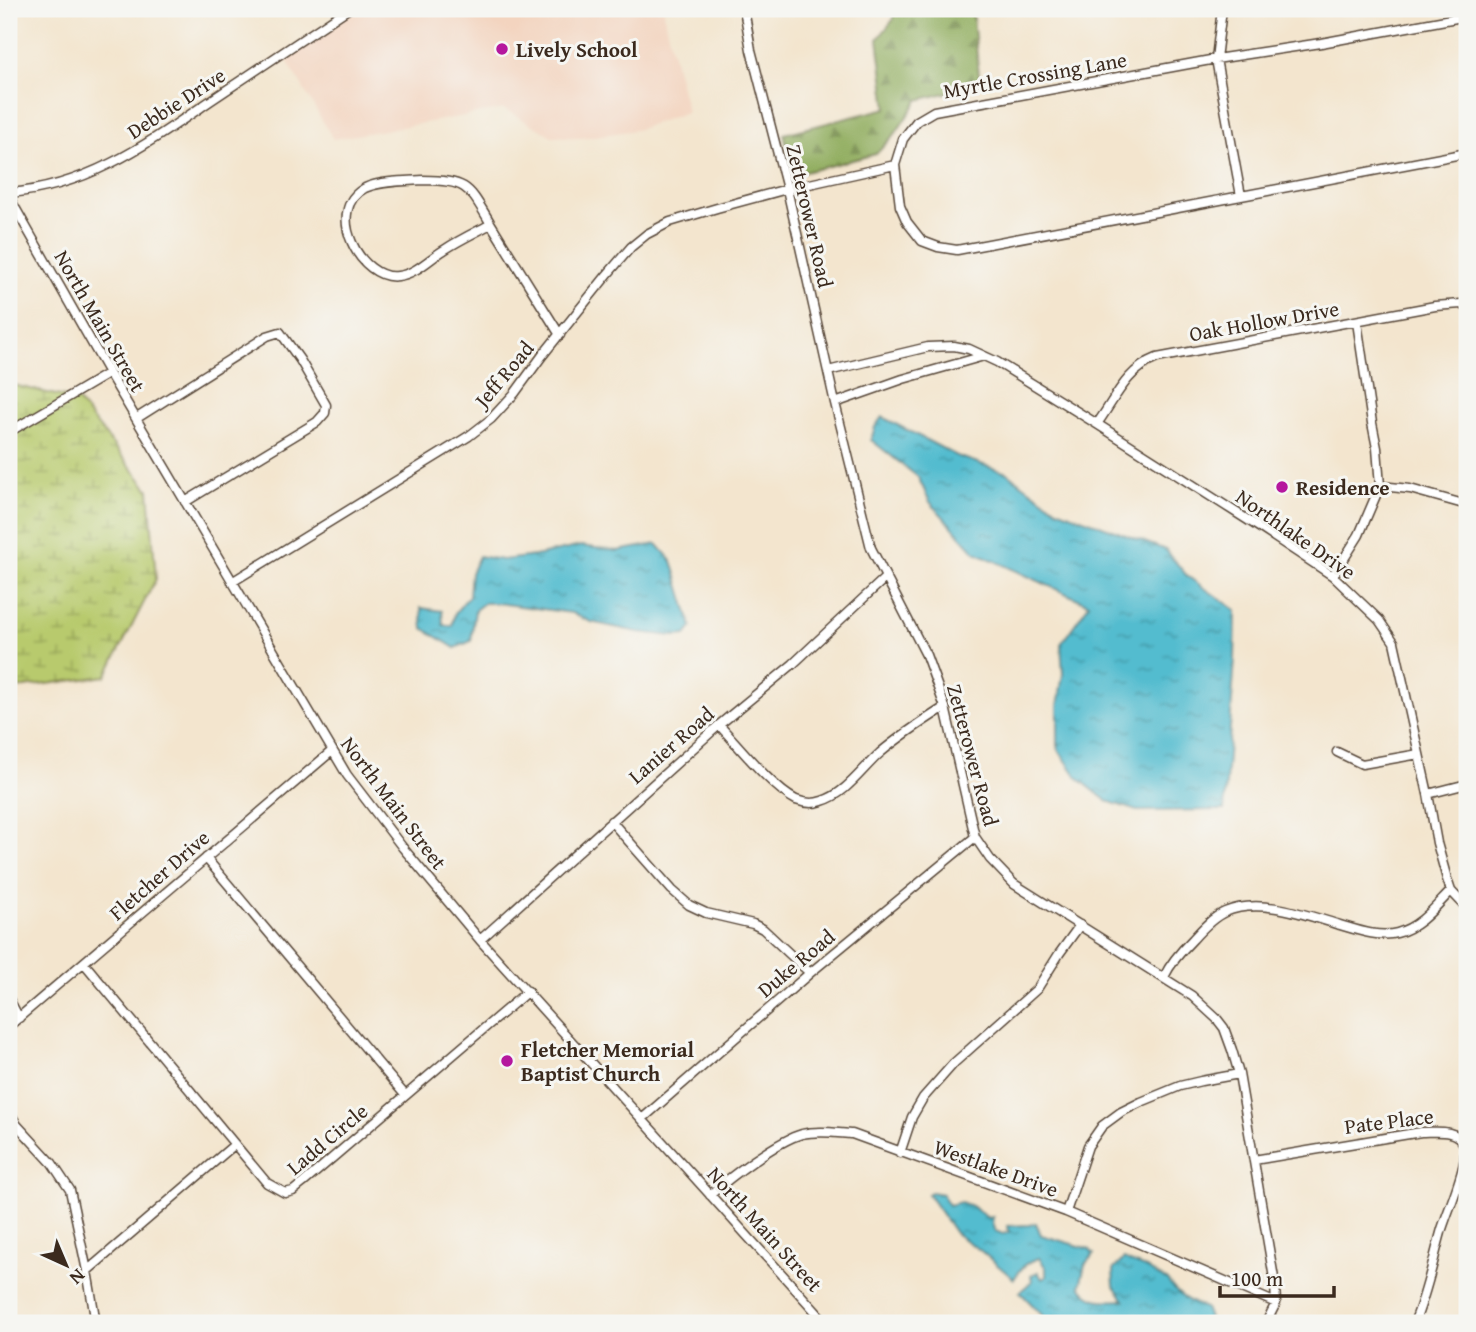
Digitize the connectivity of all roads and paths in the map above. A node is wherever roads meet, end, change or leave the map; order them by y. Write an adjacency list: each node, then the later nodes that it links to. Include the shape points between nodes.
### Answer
1 (348, 9): 9 (street, Debbie Drive, via 126,157 71,181)
2 (744, 9): 8 (street, Zetterower Road)
3 (1222, 9): 5 (street)
4 (1467, 16): 5 (street, Myrtle Crossing Lane)
5 (1216, 59): 7 (street, Myrtle Crossing Lane, via 934,111 917,121 903,139); 10 (street)
6 (1467, 153): 10 (street, Myrtle Crossing Lane)
7 (895, 165): 8 (street, Jeff Road); 10 (street, Myrtle Crossing Lane, via 900,206 907,222 922,241 957,250)
8 (787, 189): 14 (street, Jeff Road, via 670,222 647,233); 16 (street, Zetterower Road)
9 (9, 195): 17 (street, North Main Street)
10 (1241, 196)
11 (491, 223): 11 (street, via 467,187 446,180 367,187 357,194 346,214 354,246 386,277 408,275); 14 (street)
12 (1467, 307): 13 (street, Oak Hollow Drive, via 1435,306)
13 (1357, 322): 20 (street, Oak Hollow Drive, via 1146,362 1128,378); 22 (street)
14 (560, 335): 27 (street, Jeff Road, via 515,393 469,436)
15 (984, 356): 16 (street, Northlake Drive, via 954,346 928,347); 18 (street); 20 (street, Northlake Drive)
16 (828, 371): 18 (street, Zetterower Road)
17 (109, 373): 19 (street, North Main Street); 21 (street)
18 (835, 403): 26 (street, Zetterower Road, via 871,548)
19 (137, 418): 23 (street, North Main Street); 23 (street, via 280,332 326,405 317,422)
20 (1097, 425): 25 (street, Northlake Drive)
21 (9, 432)
22 (1380, 486): 24 (street); 25 (street, via 1359,535)
23 (185, 502): 27 (street, North Main Street)
24 (1467, 505)
25 (1333, 576): 32 (street, Northlake Drive, via 1379,620 1394,642)
26 (885, 578): 28 (street, Zetterower Road, via 926,655); 29 (street, Lanier Road)
27 (232, 582): 30 (street, North Main Street)
28 (945, 707): 29 (street, via 882,752 840,791 809,803 779,788); 36 (street, Zetterower Road)
29 (719, 725): 35 (street, Lanier Road)
30 (332, 751): 37 (street, Fletcher Drive); 41 (street, North Main Street, via 388,830)
31 (1337, 752): 32 (street, via 1362,764)
32 (1419, 754): 34 (street, Northlake Drive)
33 (1467, 784): 34 (street)
34 (1428, 794): 38 (street, Northlake Drive)
35 (611, 821): 41 (street, Lanier Road); 43 (street, via 689,905 753,923)
36 (975, 837): 40 (street, Zetterower Road, via 1014,884); 43 (street, Duke Road)
37 (206, 858): 42 (street, Fletcher Drive); 50 (street)
38 (1451, 891): 39 (street); 44 (street, via 1416,925 1385,935 1290,910 1238,908 1202,929)
39 (1467, 908)
40 (1080, 925): 44 (street, Zetterower Road); 54 (street, via 1037,989 954,1063 923,1098)
41 (480, 940): 45 (street, North Main Street)
42 (84, 963): 47 (street, Fletcher Drive); 53 (street, Ladd Circle)
43 (810, 973): 52 (street, Duke Road)
44 (1164, 977): 49 (street, Zetterower Road, via 1217,1019 1229,1039)
45 (528, 991): 50 (street, Ladd Circle); 52 (street, North Main Street)
46 (9, 999): 47 (street)
47 (19, 1018): 48 (street, Fletcher Drive)
48 (9, 1026)
49 (1239, 1074): 55 (street, Zetterower Road); 57 (street, via 1180,1086 1112,1118 1088,1146)
50 (405, 1095): 53 (street, Ladd Circle, via 293,1191 285,1193 267,1183)
51 (9, 1111): 58 (street, via 70,1190)
52 (642, 1119): 56 (street, North Main Street)
53 (234, 1145): 58 (street)
54 (900, 1153): 56 (street, Westlake Drive, via 852,1134 806,1133 783,1142); 57 (street, Westlake Drive)
55 (1254, 1160): 59 (street, Zetterower Road); 63 (street, Pate Place, via 1420,1132 1458,1136 1465,1156)
56 (710, 1195): 61 (street, North Main Street)
57 (1066, 1212): 59 (street, Westlake Drive)
58 (87, 1271): 60 (street)
59 (1276, 1303): 62 (street)
60 (96, 1323)
61 (826, 1323)
62 (1266, 1323)
63 (1414, 1323)

